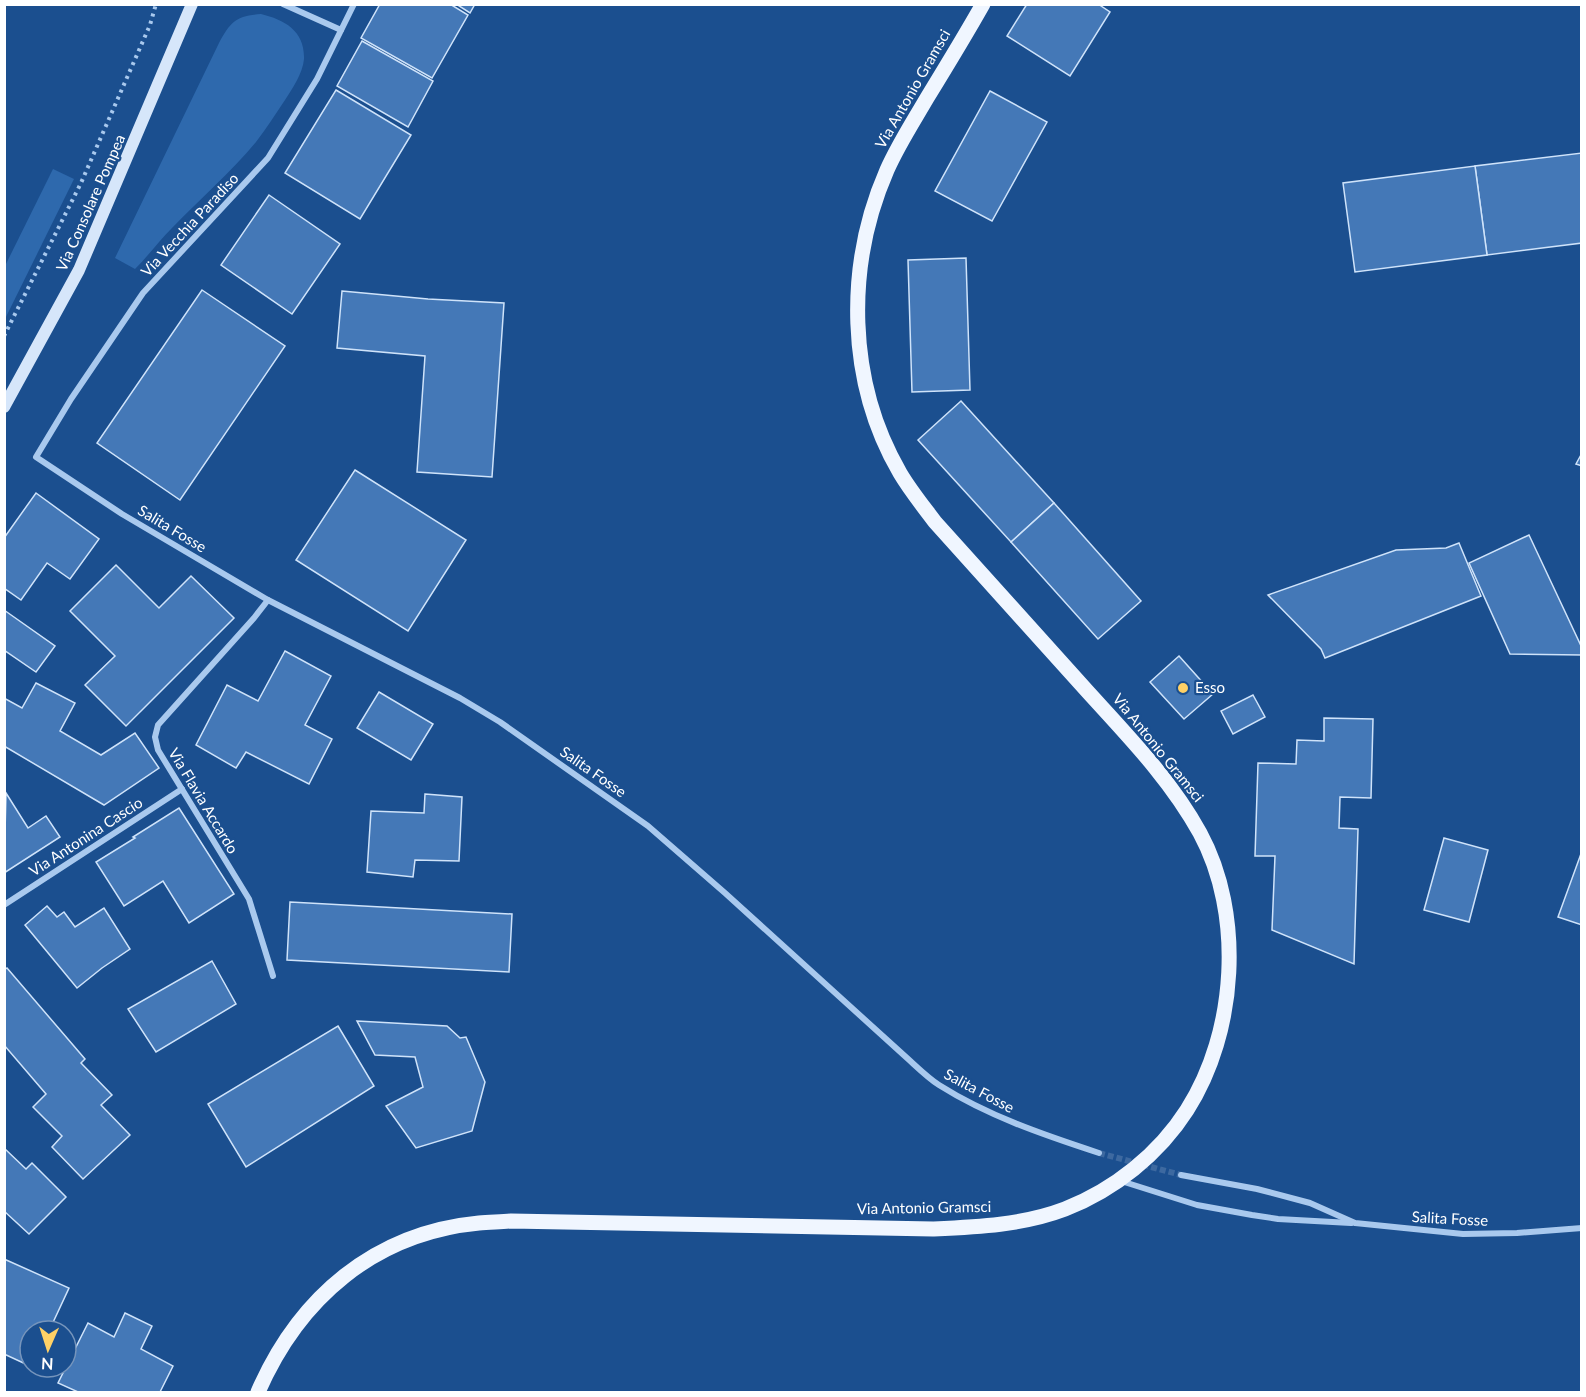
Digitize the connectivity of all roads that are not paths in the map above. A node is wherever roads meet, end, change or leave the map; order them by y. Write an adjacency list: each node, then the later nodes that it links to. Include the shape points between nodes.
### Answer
1 (192, 4): 6 (main road, Via Consolare Pompea, via 79,270)
2 (283, 4): 5 (street)
3 (354, 4): 5 (street, Via Vecchia Paradiso)
4 (984, 4): 14 (main road, Via Antonio Gramsci, via 886,171 862,256 860,353 874,416 887,448 915,496 1137,747 1182,803 1213,861 1226,913 1229,960 1215,1051 1188,1109 1170,1133 1148,1158)
5 (341, 30): 7 (street, Via Vecchia Paradiso, via 317,79 268,158 143,293 70,399)
6 (4, 407)
7 (36, 457): 8 (street, Salita Fosse, via 122,514)
8 (268, 600): 9 (street, Via Flavia Accardo, via 155,731 156,744); 12 (street, Salita Fosse, via 501,722 648,826 938,1084 1005,1119)
9 (182, 789): 10 (street, Via Antonina Cascio); 11 (street, Via Flavia Accardo, via 249,899)
10 (4, 905)
11 (273, 976)
12 (1099, 1153)
13 (1181, 1174): 15 (street, Salita Fosse, via 1310,1203)
14 (1118, 1180): 15 (street, via 1197,1204 1252,1215); 17 (main road, Via Antonio Gramsci, via 1087,1199 1034,1219 969,1227 512,1221 446,1228 384,1250 335,1283 291,1332)
15 (1355, 1223): 16 (street, Salita Fosse, via 1463,1234)
16 (1581, 1228)
17 (258, 1392)

